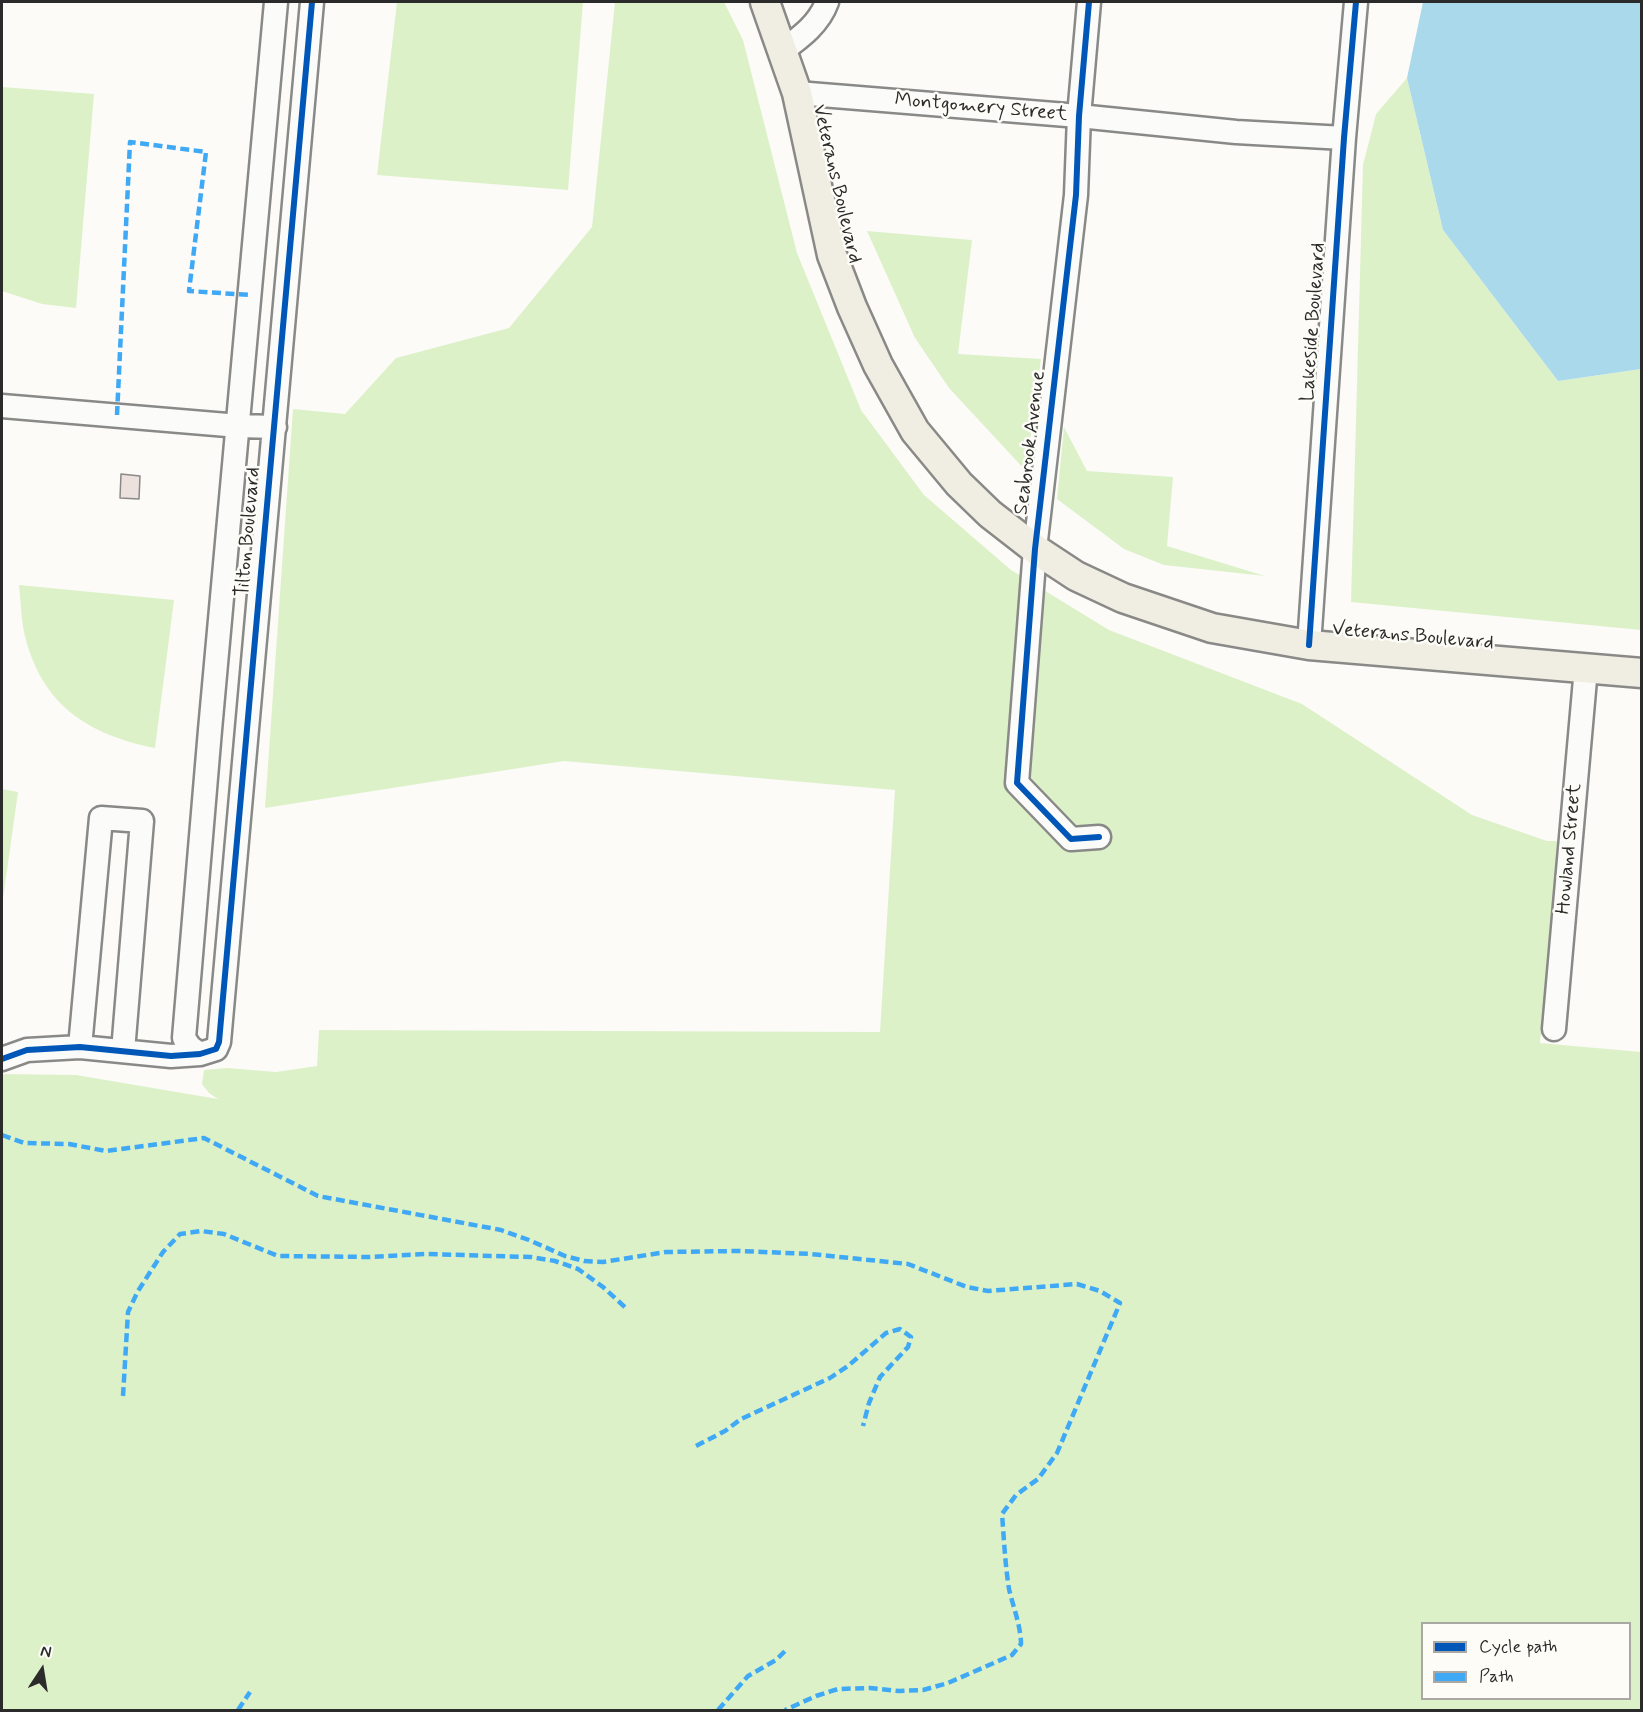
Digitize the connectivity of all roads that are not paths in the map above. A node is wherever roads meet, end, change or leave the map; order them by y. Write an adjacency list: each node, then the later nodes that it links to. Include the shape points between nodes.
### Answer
1 (276, 2): 12 (street, Tilton Boulevard)
2 (312, 2): 13 (street, Tilton Boulevard)
3 (765, 2): 7 (main road, Veterans Boulevard)
4 (826, 2): 7 (street, via 805,34)
5 (1089, 2): 9 (street, Seabrook Avenue)
6 (1356, 2): 10 (street, Lakeside Boulevard)
7 (783, 51): 8 (main road, Veterans Boulevard)
8 (797, 93): 9 (street, Montgomery Street); 14 (main road, Veterans Boulevard, via 832,255 878,365 915,431 959,484)
9 (1079, 116): 10 (street, Montgomery Street); 14 (street, Seabrook Avenue, via 1076,195)
10 (1344, 138): 15 (street, Lakeside Boulevard)
11 (2, 406): 12 (street)
12 (239, 426): 13 (street); 22 (street, Tilton Boulevard, via 184,1038)
13 (274, 427): 22 (street, Tilton Boulevard, via 219,1042 216,1049)
14 (1035, 549): 15 (main road, Veterans Boulevard, via 1076,576 1123,598 1212,628); 18 (street, Seabrook Avenue, via 1017,783 1071,839)
15 (1309, 645): 16 (main road, Veterans Boulevard)
16 (1586, 668): 17 (main road, Veterans Boulevard); 19 (street, Howland Street)
17 (1641, 673)
18 (1100, 837)
19 (1554, 1029)
20 (80, 1047): 21 (street); 21 (street, via 101,818 142,820); 23 (street, via 27,1050)
21 (123, 1051): 22 (street, via 171,1056)
22 (200, 1054)
23 (2, 1059)

